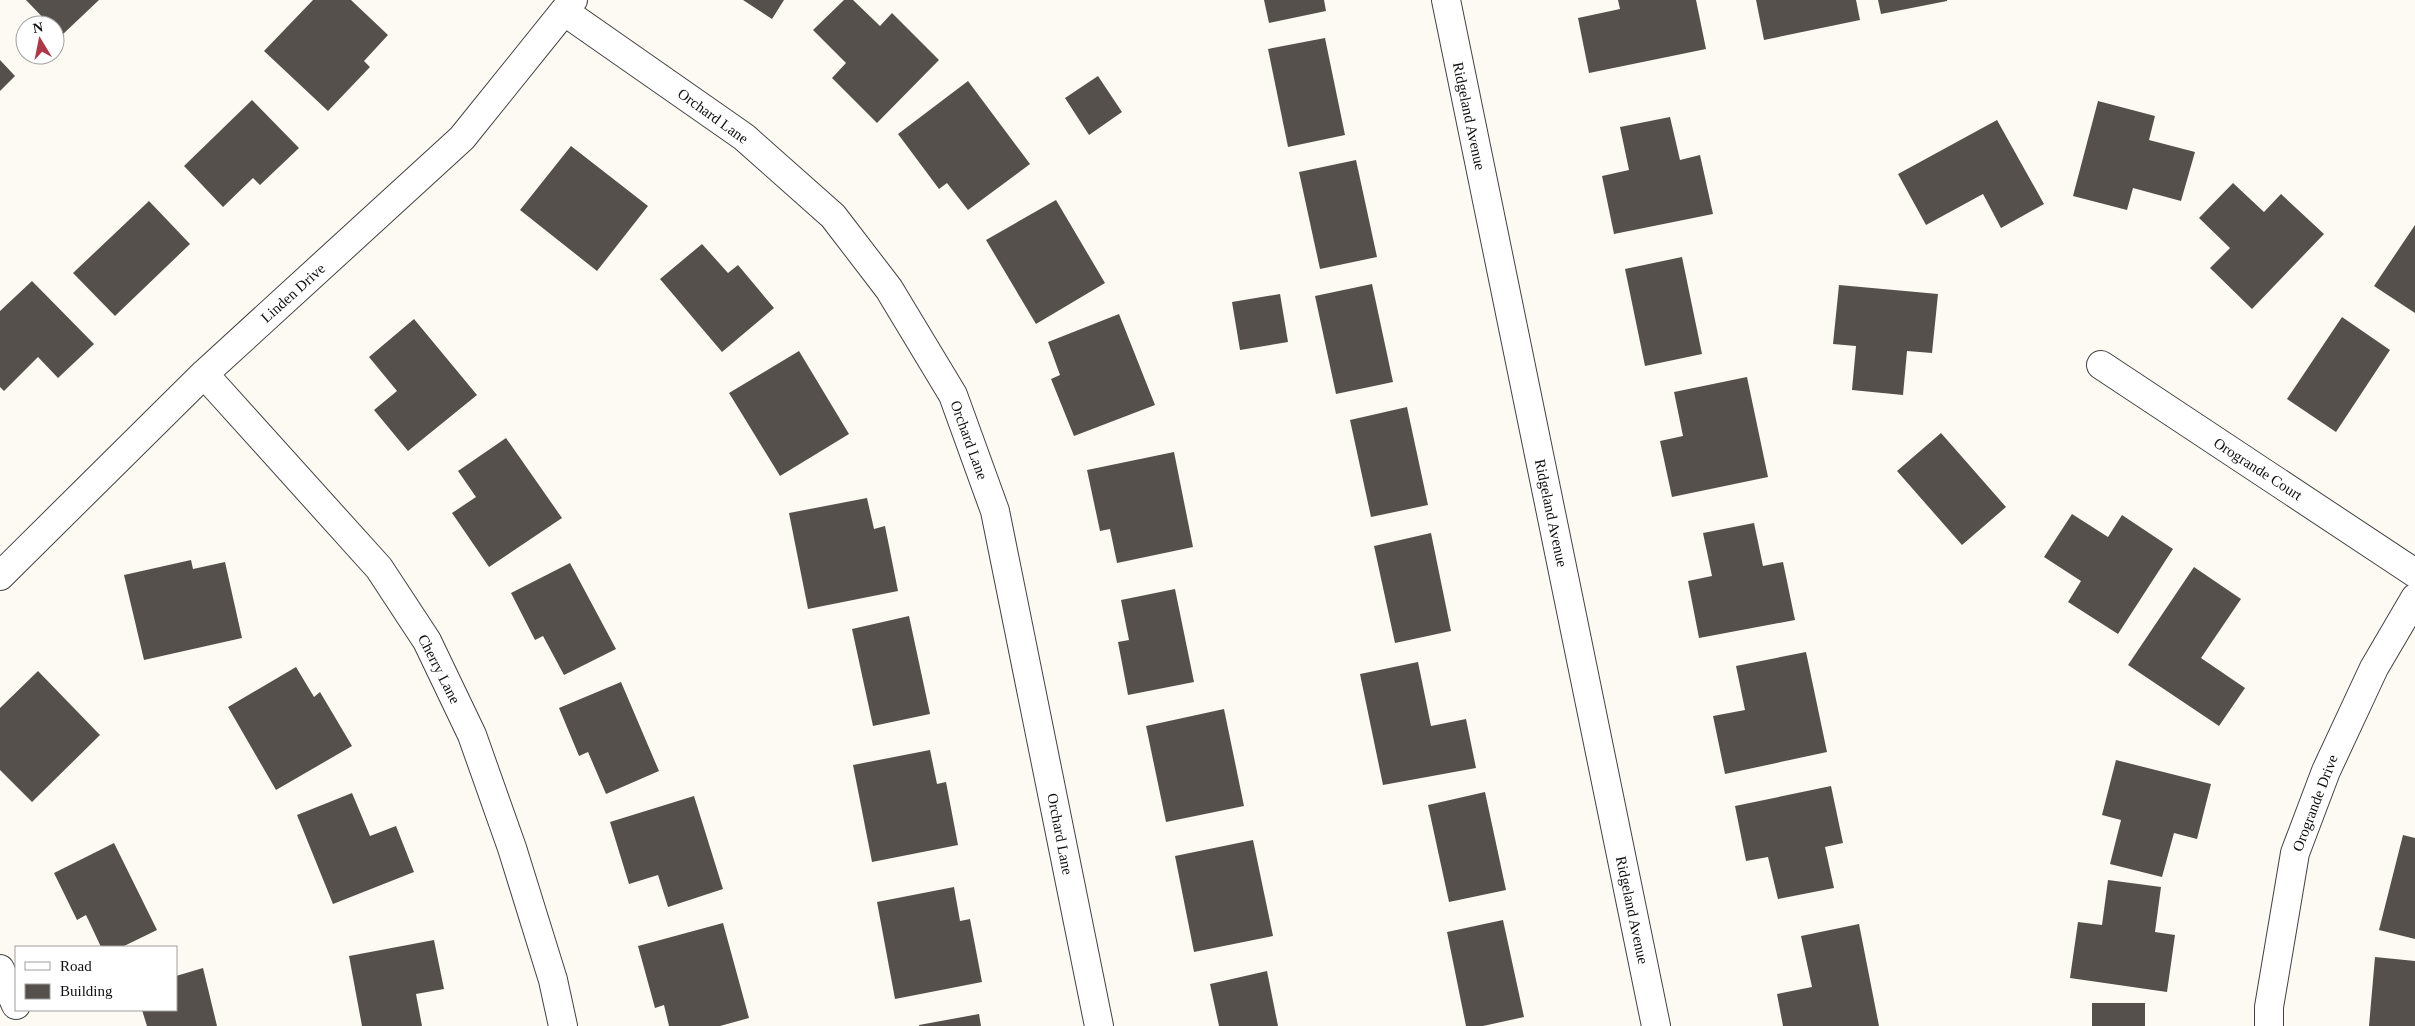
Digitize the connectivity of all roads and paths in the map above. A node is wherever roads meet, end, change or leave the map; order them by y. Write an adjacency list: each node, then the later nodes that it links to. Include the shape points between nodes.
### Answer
1 (1446, 0): 14 (street, Ridgeland Avenue)
2 (569, 6): 4 (street, Linden Drive, via 462,138); 13 (street, Orchard Lane, via 744,137 833,216 889,290 953,395 995,511)
3 (2101, 365): 5 (street, Orogrande Court)
4 (204, 374): 6 (street, Linden Drive); 12 (street, Cherry Lane, via 379,568 427,641 475,743 512,848 553,980)
5 (2415, 573)
6 (0, 576)
7 (2415, 598): 15 (street, Orogrande Drive, via 2374,668 2326,772 2295,853 2268,1007)
8 (0, 969): 9 (street)
9 (15, 1003)
10 (18, 1011): 11 (street)
11 (23, 1026)
12 (563, 1026)
13 (1099, 1026)
14 (1656, 1026)
15 (2269, 1026)

